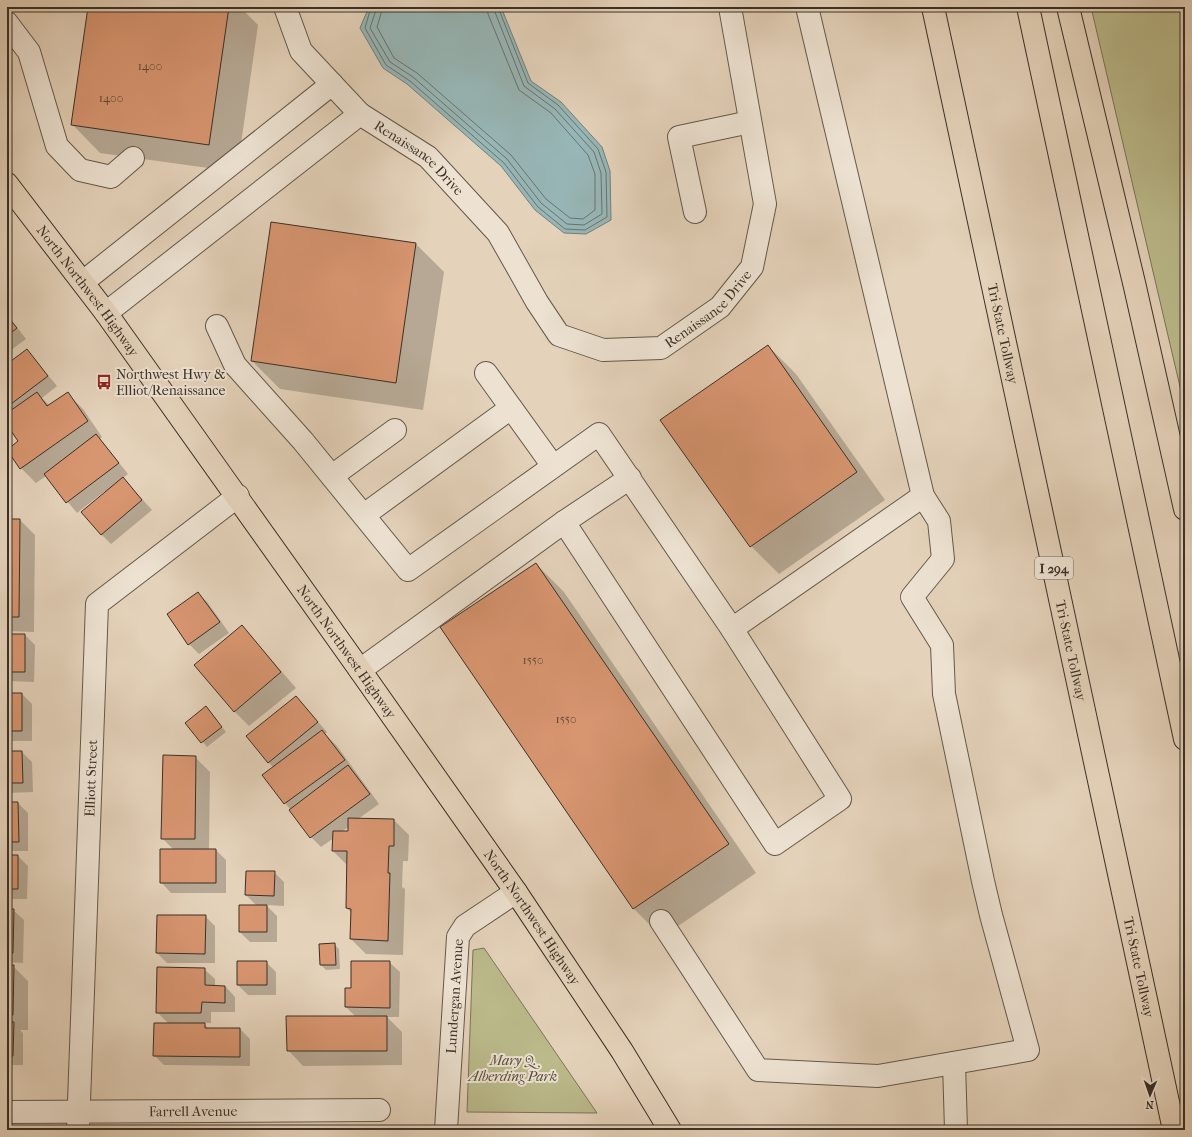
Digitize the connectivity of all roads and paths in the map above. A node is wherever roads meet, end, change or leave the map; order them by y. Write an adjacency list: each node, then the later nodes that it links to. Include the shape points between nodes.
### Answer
1 (286, 7): 8 (street, Renaissance Drive, via 301,51)
2 (806, 7): 24 (street)
3 (934, 7): 40 (main road, Tri-State Tollway / I 294)
4 (1028, 7): 30 (main road)
5 (1068, 7): 25 (main road)
6 (727, 9): 10 (street, Renaissance Drive)
7 (7, 23): 11 (street, via 29,52 56,146 80,170 112,177)
8 (332, 84): 9 (street, Renaissance Drive); 14 (street)
9 (360, 114): 10 (street, Renaissance Drive, via 428,157 498,233 559,336 603,350 661,348 720,307 752,268 766,204); 15 (street, Renaissance Drive)
10 (750, 122): 13 (street, via 679,137)
11 (133, 158)
12 (7, 184): 14 (main road, North Northwest Highway)
13 (695, 212)
14 (83, 282): 15 (main road, North Northwest Highway)
15 (106, 313): 23 (main road, North Northwest Highway)
16 (216, 326): 21 (street, via 234,365)
17 (486, 373): 18 (street)
18 (511, 408): 20 (street); 26 (street)
19 (395, 430): 21 (street)
20 (553, 466): 22 (street, via 599,434); 26 (street, via 408,570)
21 (332, 476): 26 (street)
22 (630, 478): 27 (street); 28 (street)
23 (238, 496): 29 (main road, North Northwest Highway); 36 (street, Elliott Street, via 98,604)
24 (923, 496): 28 (street); 33 (street, via 939,521 943,559 912,597 942,645 944,694 985,888 1028,1050)
25 (1185, 509)
26 (364, 515)
27 (564, 522): 28 (street, via 775,844 840,799); 29 (street)
28 (732, 629)
29 (360, 670): 31 (main road, North Northwest Highway)
30 (1185, 739)
31 (516, 892): 37 (street, Lundergan Avenue, via 465,926 458,938); 38 (main road, North Northwest Highway, via 622,1051)
32 (661, 921): 33 (street, via 758,1070 878,1076)
33 (954, 1063): 39 (street)
34 (379, 1110): 36 (street, Farrell Avenue)
35 (7, 1112): 36 (street, Farrell Avenue)
36 (78, 1120)
37 (446, 1130)
38 (670, 1130)
39 (956, 1130)
40 (1174, 1130)

